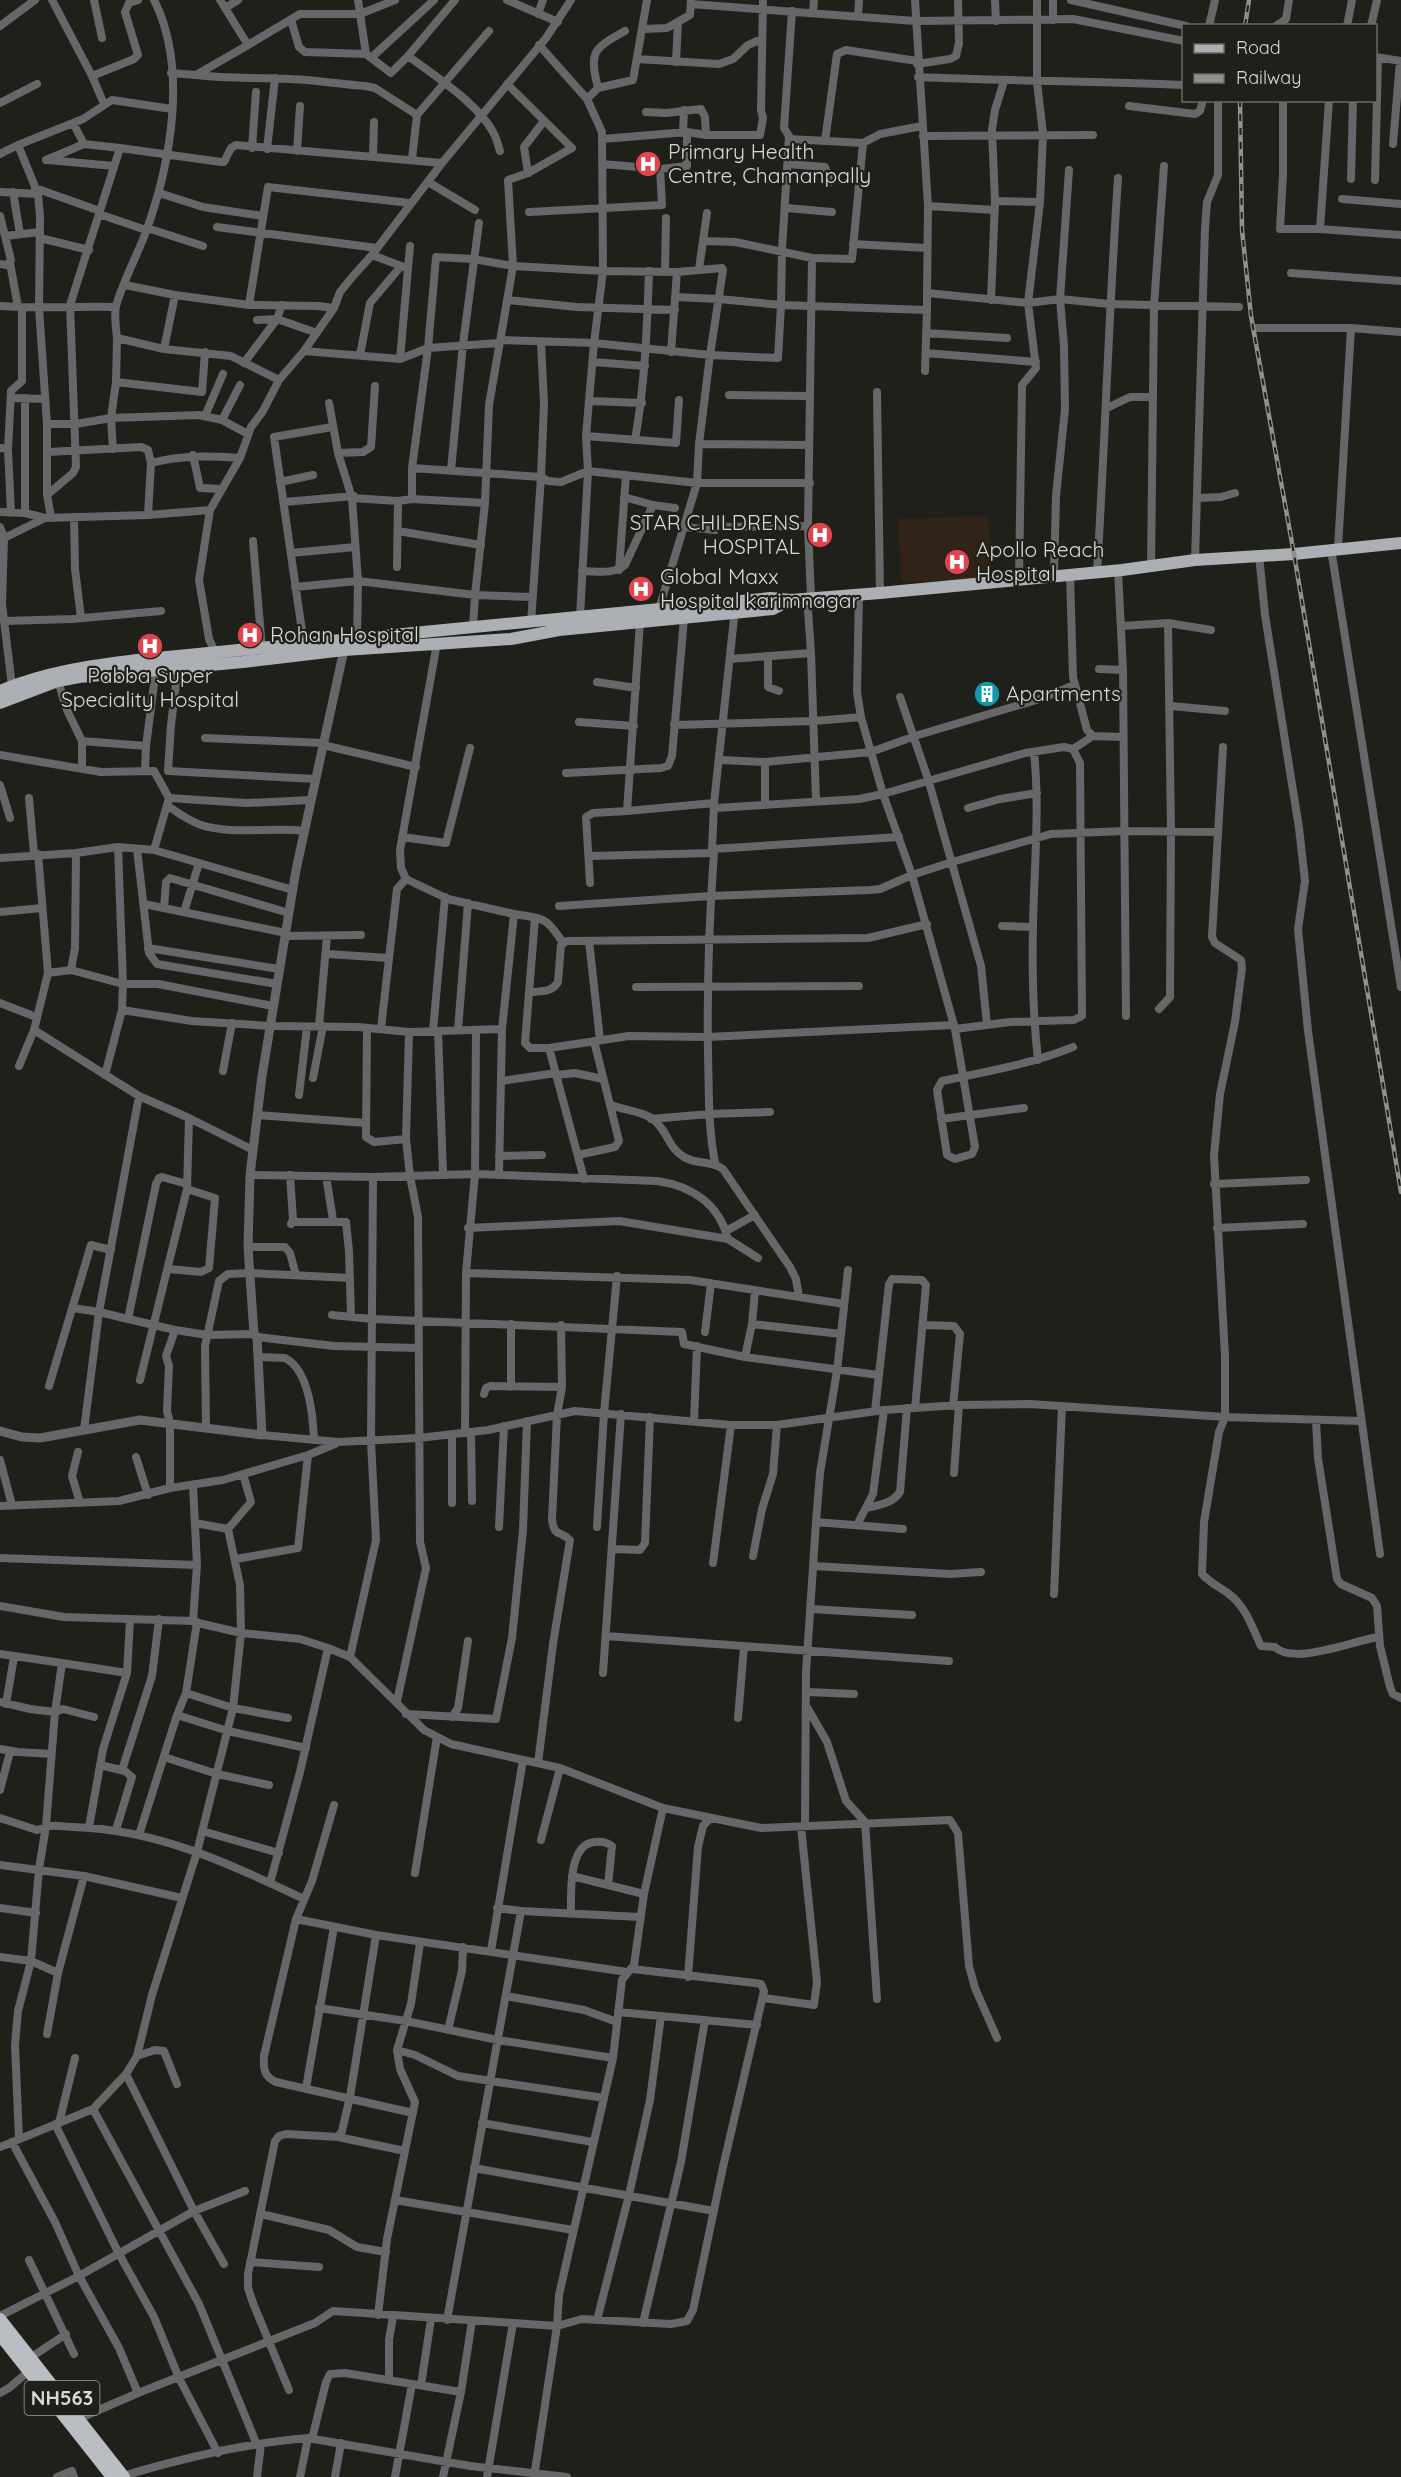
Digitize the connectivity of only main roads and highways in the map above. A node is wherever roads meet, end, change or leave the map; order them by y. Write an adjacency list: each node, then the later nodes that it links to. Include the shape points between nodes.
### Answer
1 (1401, 543): 2 (main road, via 808,598 791,600 773,609)
2 (736, 607): 3 (main road, via 659,609); 3 (main road, via 684,619 559,630 511,639)
3 (348, 643): 4 (main road, via 79,667); 5 (main road, via 58,681)
4 (6, 689)
5 (0, 704)
6 (0, 2318): 8 (highway, NH563)
7 (0, 2335): 8 (highway, NH563)
8 (120, 2476)

